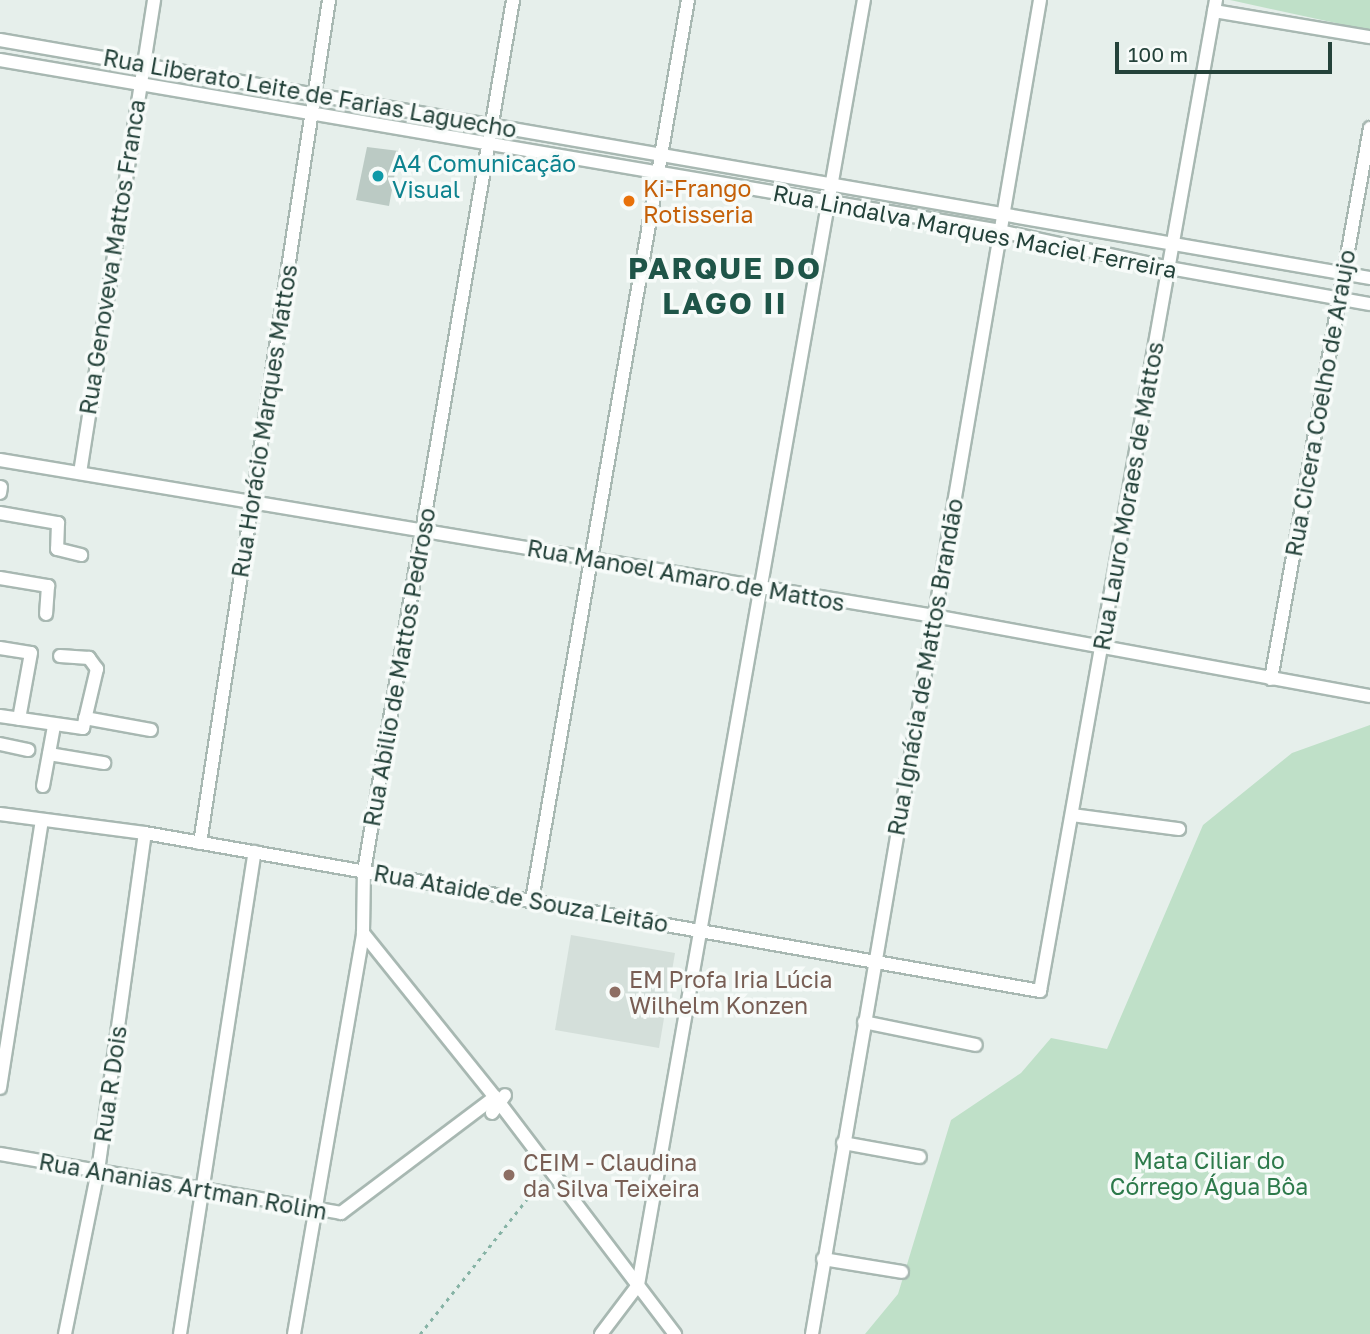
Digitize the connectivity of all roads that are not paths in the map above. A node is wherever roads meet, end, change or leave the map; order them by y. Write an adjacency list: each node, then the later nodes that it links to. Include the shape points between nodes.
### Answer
1 (154, 0): 11 (street, Rua Genoveva Mattos Franca)
2 (329, 0): 13 (street, Rua Horácio Marques Mattos)
3 (513, 0): 15 (street, Rua Abilio de Mattos Pedroso)
4 (688, 0): 18 (street)
5 (864, 0): 20 (street)
6 (1040, 0): 22 (street, Rua Ignácia de Mattos Brandão)
7 (1215, 5): 8 (street); 24 (street, Rua Lauro Moraes de Mattos)
8 (1370, 37)
9 (0, 40): 11 (street, Rua Liberato Leite de Farias Laguecho)
10 (0, 60): 12 (street, Rua Lindalva Marques Maciel Ferreira)
11 (142, 64): 12 (street, Rua Genoveva Mattos Franca); 13 (street, Rua Liberato Leite de Farias Laguecho)
12 (139, 83): 14 (street, Rua Lindalva Marques Maciel Ferreira); 31 (street, Rua Genoveva Mattos Franca)
13 (313, 94): 14 (street, Rua Horácio Marques Mattos); 15 (street, Rua Liberato Leite de Farias Laguecho)
14 (310, 113): 17 (street, Rua Lindalva Marques Maciel Ferreira); 32 (street, Rua Horácio Marques Mattos)
15 (492, 125): 17 (street, Rua Abilio de Mattos Pedroso); 18 (street, Rua Liberato Leite de Farias Laguecho)
16 (1370, 128): 26 (street, Rua Cicera Coelho de Araujo)
17 (488, 145): 19 (street, Rua Lindalva Marques Maciel Ferreira); 34 (street, Rua Abilio de Mattos Pedroso)
18 (662, 155): 19 (street); 20 (street, Rua Lindalva Marques Maciel Ferreira)
19 (659, 174): 21 (street, Rua Lindalva Marques Maciel Ferreira); 36 (street)
20 (833, 182): 21 (street); 22 (street, Rua Lindalva Marques Maciel Ferreira)
21 (828, 209): 23 (street, Rua Lindalva Marques Maciel Ferreira); 38 (street)
22 (1004, 211): 23 (street, Rua Ignácia de Mattos Brandão); 24 (street, Rua Lindalva Marques Maciel Ferreira)
23 (1000, 231): 25 (street, Rua Lindalva Marques Maciel Ferreira); 40 (street, Rua Ignácia de Mattos Brandão)
24 (1174, 240): 25 (street, Rua Lauro Moraes de Mattos); 26 (street, Rua Lindalva Marques Maciel Ferreira)
25 (1168, 268): 28 (street, Rua Lindalva Marques Maciel Ferreira); 42 (street, Rua Lauro Moraes de Mattos)
26 (1344, 273): 27 (street, Rua Lindalva Marques Maciel Ferreira); 28 (street, Rua Cicera Coelho de Araujo)
27 (1370, 278)
28 (1339, 299): 29 (street, Rua Lindalva Marques Maciel Ferreira); 44 (street, Rua Cicera Coelho de Araujo)
29 (1370, 304)
30 (0, 460): 31 (street, Rua Manoel Amaro de Mattos)
31 (80, 473): 32 (street, Rua Manoel Amaro de Mattos)
32 (251, 502): 34 (street, Rua Manoel Amaro de Mattos); 61 (street, Rua Horácio Marques Mattos)
33 (0, 513): 35 (street, via 58,523 57,549)
34 (422, 531): 36 (street, Rua Manoel Amaro de Mattos); 63 (street, Rua Abilio de Mattos Pedroso)
35 (81, 555)
36 (597, 560): 38 (street, Rua Manoel Amaro de Mattos); 64 (street)
37 (0, 578): 39 (street, via 48,586)
38 (762, 587): 40 (street, Rua Manoel Amaro de Mattos); 65 (street)
39 (46, 614)
40 (929, 615): 42 (street, Rua Manoel Amaro de Mattos); 67 (street, Rua Ignácia de Mattos Brandão)
41 (0, 648): 48 (street, via 31,653)
42 (1101, 649): 44 (street, Rua Manoel Amaro de Mattos); 57 (street, Rua Lauro Moraes de Mattos)
43 (60, 656): 47 (street, via 89,658 94,663)
44 (1271, 679): 45 (street, Rua Manoel Amaro de Mattos)
45 (1370, 696)
46 (0, 716): 48 (street)
47 (85, 718): 49 (street, via 79,731); 50 (street)
48 (19, 719): 49 (street)
49 (54, 726): 53 (street)
50 (151, 730)
51 (0, 744): 52 (street)
52 (28, 750)
53 (49, 754): 54 (street); 55 (street)
54 (104, 764)
55 (43, 786)
56 (0, 814): 58 (street, Rua Ataide de Souza Leitão)
57 (1072, 815): 59 (street); 68 (street, Rua Lauro Moraes de Mattos)
58 (42, 821): 60 (street, Rua Ataide de Souza Leitão); 71 (street)
59 (1179, 830)
60 (145, 833): 61 (street, Rua Ataide de Souza Leitão); 76 (street, Rua R Dois)
61 (200, 843): 62 (street, Rua Ataide de Souza Leitão)
62 (255, 852): 63 (street, Rua Ataide de Souza Leitão); 77 (street)
63 (364, 871): 64 (street, Rua Ataide de Souza Leitão); 66 (street, Rua Abilio de Mattos Pedroso)
64 (532, 900): 65 (street, Rua Ataide de Souza Leitão)
65 (705, 928): 67 (street, Rua Ataide de Souza Leitão); 81 (street)
66 (363, 933): 72 (street); 78 (street, Rua Abilio de Mattos Pedroso)
67 (868, 958): 68 (street, Rua Ataide de Souza Leitão); 69 (street, Rua Ignácia de Mattos Brandão)
68 (1040, 991)
69 (864, 1022): 70 (street); 73 (street, Rua Ignácia de Mattos Brandão)
70 (976, 1045)
71 (0, 1088)
72 (498, 1102): 78 (street, Rua Ananias Artman Rolim, via 341,1213); 81 (street)
73 (843, 1143): 75 (street); 79 (street, Rua Ignácia de Mattos Brandão)
74 (0, 1154): 76 (street, Rua Ananias Artman Rolim)
75 (920, 1157)
76 (98, 1171): 77 (street, Rua Ananias Artman Rolim); 82 (street, Rua R Dois)
77 (205, 1188): 78 (street, Rua Ananias Artman Rolim); 83 (street)
78 (316, 1211): 84 (street, Rua Abilio de Mattos Pedroso)
79 (823, 1259): 80 (street); 87 (street, Rua Ignácia de Mattos Brandão)
80 (902, 1272)
81 (643, 1292): 85 (street); 86 (street)
82 (65, 1334)
83 (180, 1334)
84 (294, 1334)
85 (601, 1334)
86 (675, 1334)
87 (812, 1334)

